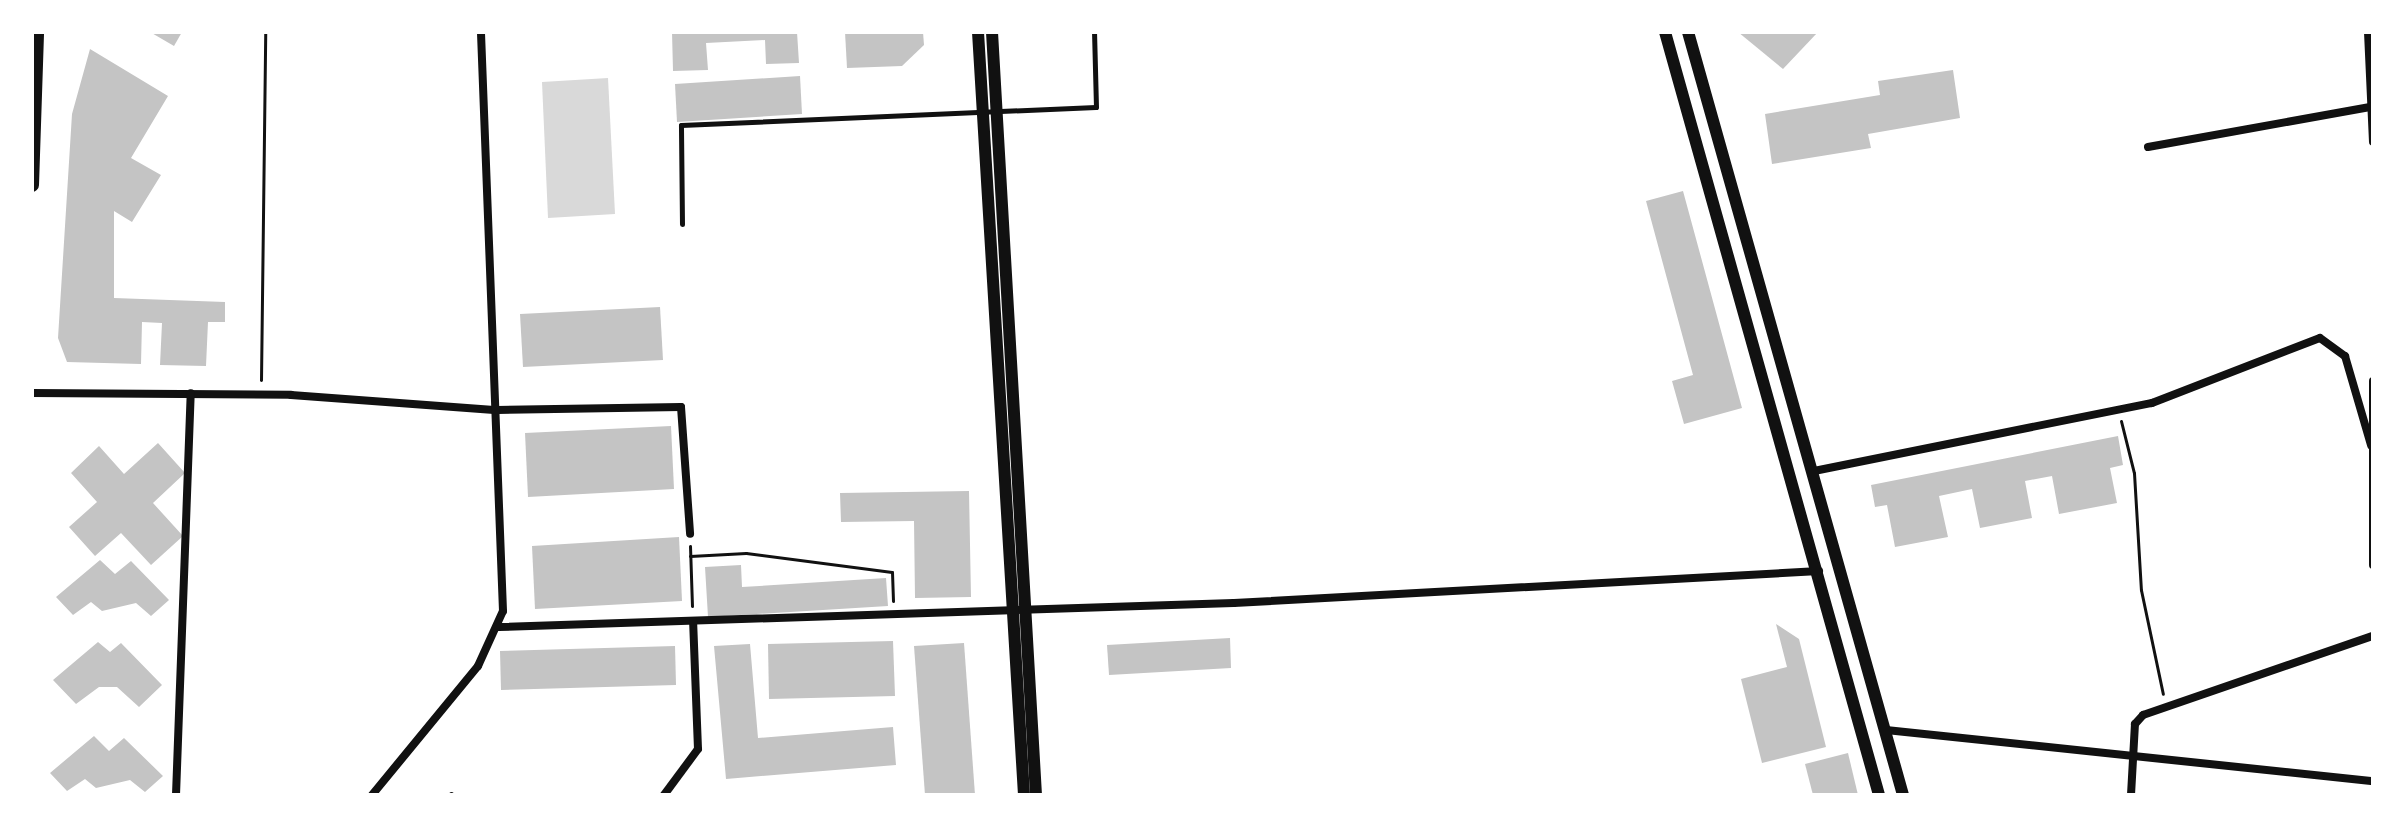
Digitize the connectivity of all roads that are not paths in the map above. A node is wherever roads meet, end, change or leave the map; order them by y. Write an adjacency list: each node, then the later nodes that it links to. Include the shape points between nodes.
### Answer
1 (37, 32): 14 (main road)
2 (481, 32): 20 (street)
3 (978, 32): 10 (street)
4 (992, 32): 11 (street)
5 (1094, 32): 11 (lane, via 1096,107)
6 (1665, 32): 26 (street)
7 (1688, 32): 22 (street)
8 (2368, 32): 9 (street)
9 (2371, 107): 12 (street); 13 (street)
10 (983, 110): 11 (lane); 16 (lane, via 681,125); 27 (street)
11 (997, 110): 28 (street)
12 (2373, 142)
13 (2148, 147)
14 (32, 155): 15 (main road)
15 (32, 185)
16 (682, 224)
17 (2373, 381): 21 (street)
18 (32, 393): 19 (street)
19 (191, 393): 20 (street); 35 (street)
20 (497, 410): 23 (street, via 681,407); 30 (street, via 505,572)
21 (2371, 445): 22 (street, via 2345,356 2320,338 2118,410); 24 (street)
22 (1814, 471): 25 (street)
23 (690, 534)
24 (2373, 565)
25 (1841, 570): 26 (street); 32 (street)
26 (1819, 571): 28 (street); 40 (street)
27 (1015, 608): 28 (street); 29 (street); 38 (street)
28 (1029, 609): 39 (street)
29 (693, 621): 30 (street); 37 (street, via 698,749)
30 (499, 627): 36 (street, via 478,666)
31 (2373, 636): 33 (street, via 2165,706 2135,724)
32 (1886, 730): 33 (street); 41 (street)
33 (2133, 757): 34 (street); 42 (street)
34 (2373, 781)
35 (176, 795)
36 (372, 795)
37 (664, 795)
38 (1024, 795)
39 (1036, 795)
40 (1879, 795)
41 (1903, 795)
42 (2131, 795)

